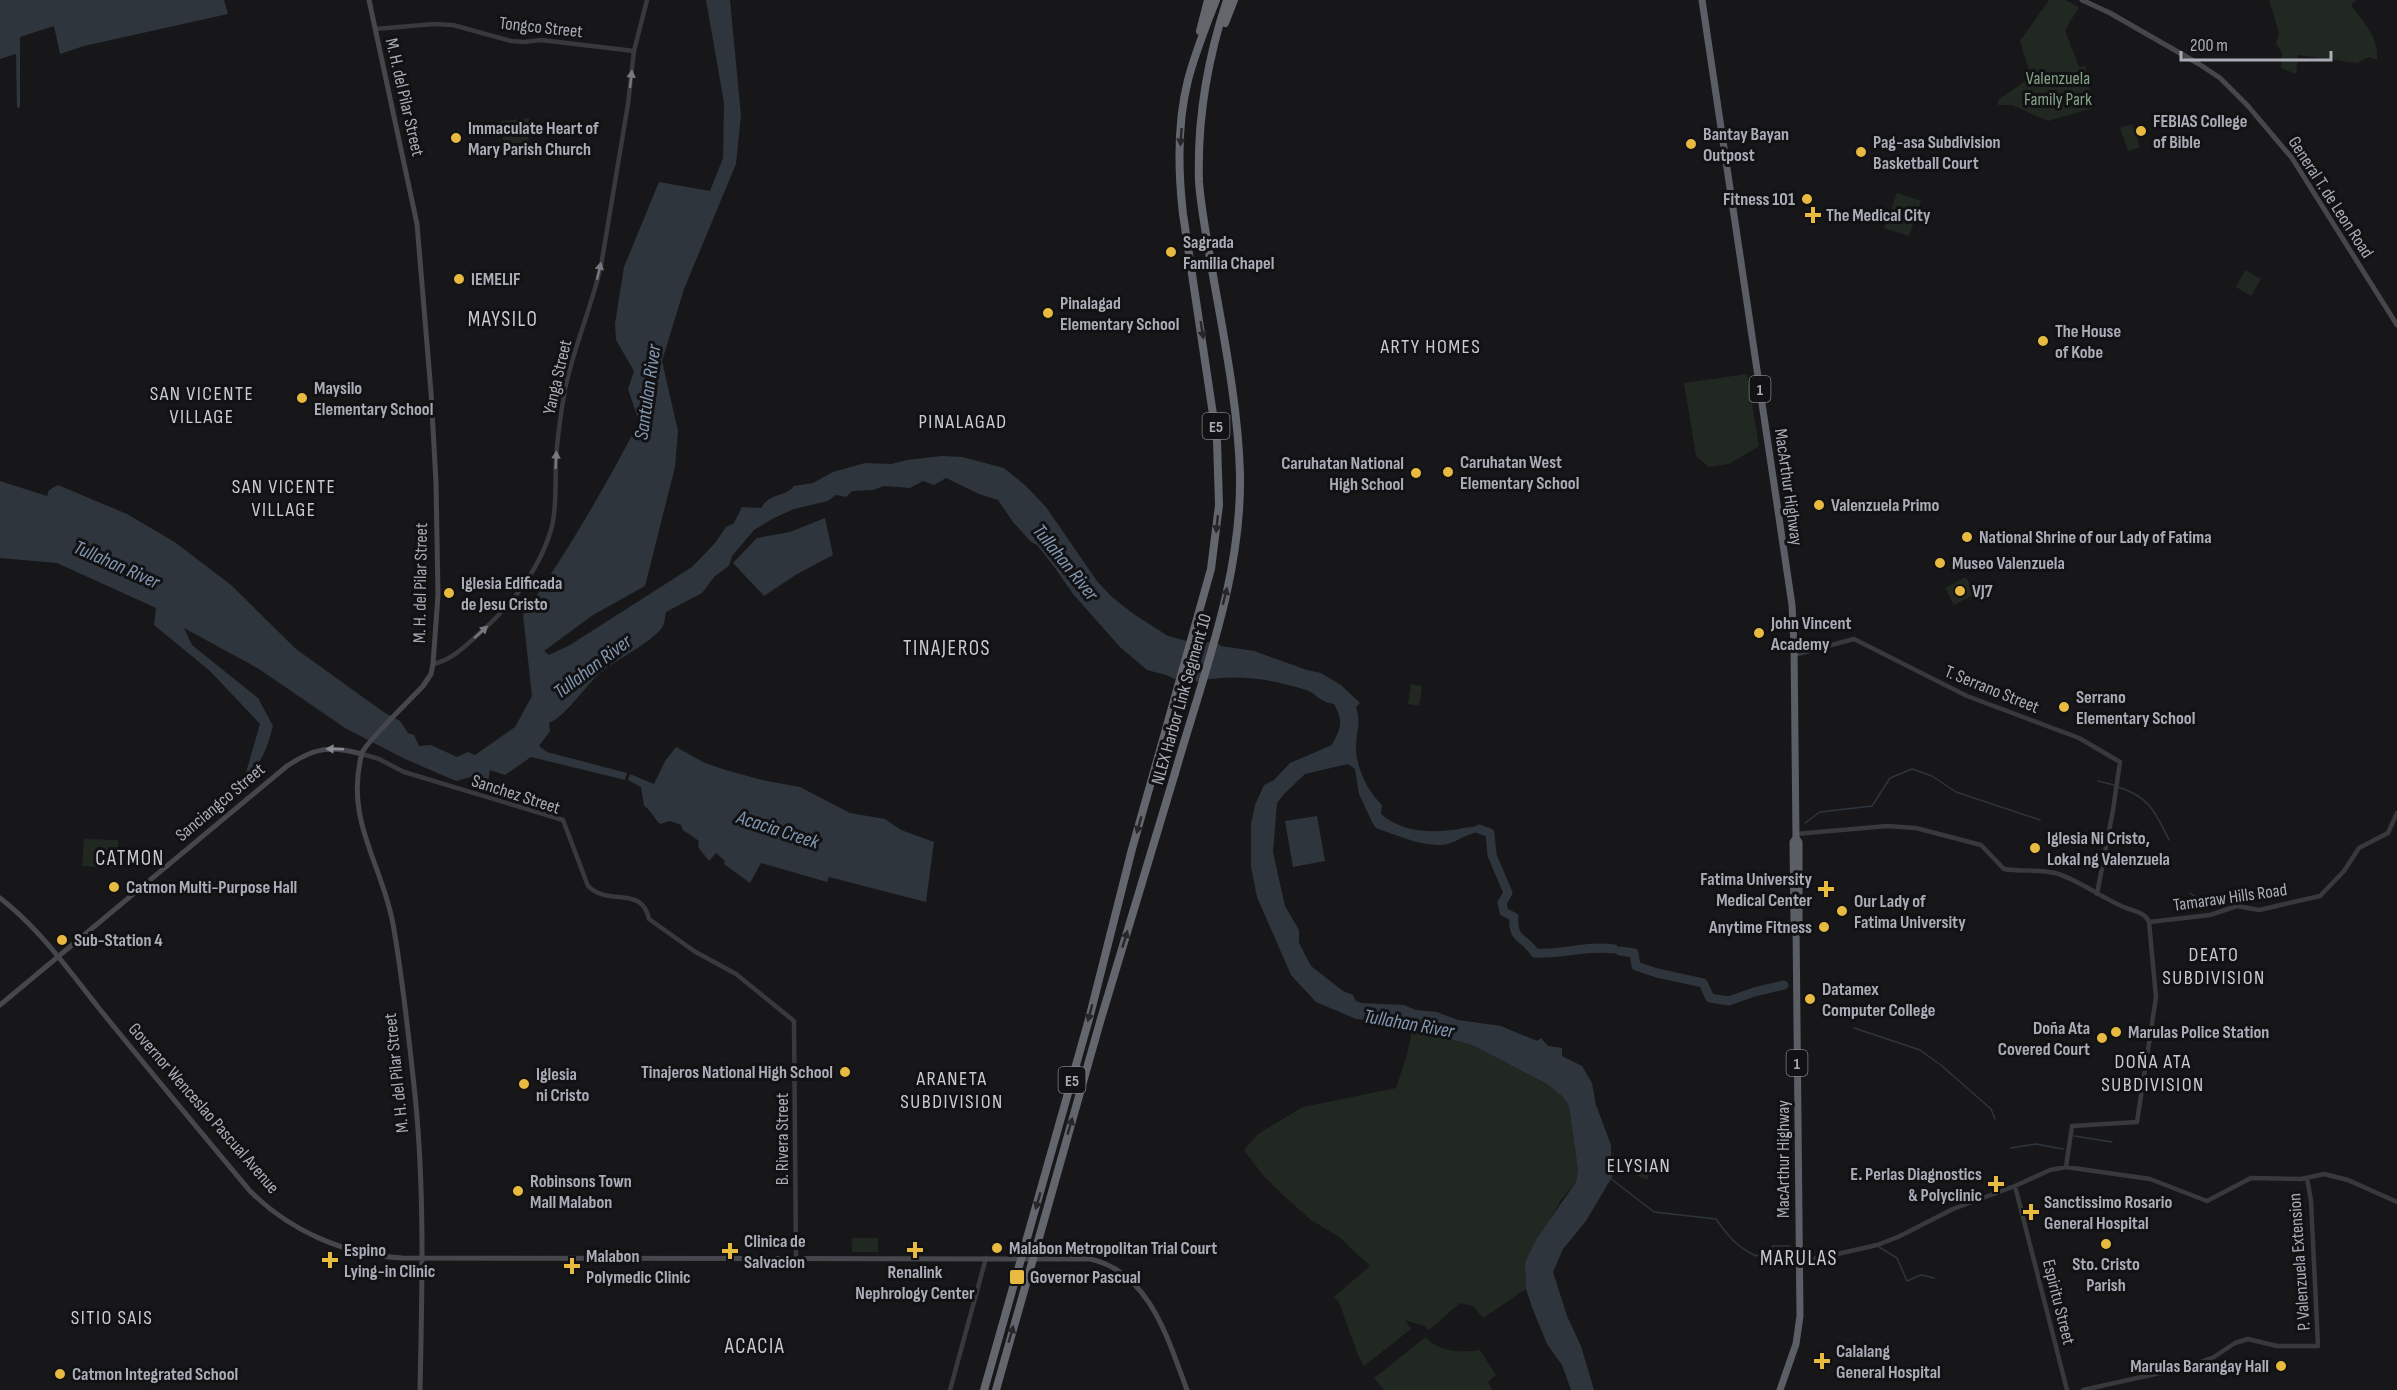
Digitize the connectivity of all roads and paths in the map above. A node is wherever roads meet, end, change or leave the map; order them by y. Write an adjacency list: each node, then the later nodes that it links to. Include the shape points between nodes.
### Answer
1 (369, 0): 9 (main road, M. H. del Pilar Street)
2 (647, 0): 10 (street, Yanga Street)
3 (1208, 0): 11 (highway)
4 (1216, 0): 11 (highway, NLEX Harbor Link Segment 10 / E5)
5 (1227, 0): 12 (highway, NLEX Harbor Link Segment 10 / E5)
6 (1234, 0): 12 (highway)
7 (1702, 0): 14 (highway, MacArthur Highway / 1, via 1792,605)
8 (2082, 0): 13 (main road, General T. de Leon Road, via 2199,63 2254,112 2292,158)
9 (375, 29): 10 (street, Tongco Street, via 453,25 512,41 541,39); 15 (main road, M. H. del Pilar Street, via 417,224 436,482 438,595)
10 (634, 51): 15 (street, Yanga Street, one-way to 10, via 464,647 521,591 551,530 562,405 601,266)
11 (1188, 79): 35 (highway, NLEX Harbor Link Segment 10 / E5, one-way to 35, bridge, via 1180,186 1220,471 1211,569)
12 (1204, 84): 36 (highway, NLEX Harbor Link Segment 10 / E5, one-way to 12, bridge, via 1231,574 1240,470 1199,184)
13 (2397, 325)
14 (1794, 655): 18 (highway, MacArthur Highway / 1); 19 (street, T. Serrano Street, via 1854,639 1966,696 2079,738 2120,762)
15 (434, 664): 16 (main road, M. H. del Pilar Street, via 423,686)
16 (362, 754): 22 (main road, Sanciangco Street, one-way to 22, via 336,748 309,753 286,766); 24 (street, Sanchez Street, via 405,772 563,820 592,890 641,902 647,908 649,920 736,974); 29 (main road, M. H. del Pilar Street, via 357,808 393,922 415,1097)
17 (2397, 813): 21 (street, Tamaraw Hills Road, via 2388,832 2359,848 2320,896 2259,910 2237,906 2210,915)
18 (1796, 836): 19 (street, Tamaraw Hills Road, via 1887,825 1916,828 1981,845 2004,869 2053,872); 32 (highway, MacArthur Highway / 1, via 1793,842)
19 (2097, 894): 21 (street, Tamaraw Hills Road, via 2140,913)
20 (0, 898): 22 (main road, Governor Wenceslao Pascual Avenue, via 30,923)
21 (2149, 922): 25 (street, via 2156,997 2137,1122 2072,1126)
22 (58, 956): 23 (main road, Sanciangco Street); 29 (main road, Governor Wenceslao Pascual Avenue, via 258,1198 301,1229 335,1244 383,1256)
23 (0, 1005)
24 (794, 1021): 30 (street, B. Rivera Street)
25 (2066, 1167): 26 (street, via 2150,1179 2206,1201 2251,1178); 27 (street)
26 (2307, 1178): 28 (street, via 2331,1175); 40 (street, P. Valenzuela Extension, via 2312,1201 2318,1346 2277,1346 2248,1339 2187,1367)
27 (2015, 1186): 32 (street, via 1953,1209 1877,1245); 39 (street, Espiritu Street)
28 (2397, 1202)
29 (422, 1257): 30 (main road, Governor Wenceslao Pascual Avenue); 33 (main road, M. H. del Pilar Street)
30 (796, 1258): 31 (main road, Governor Wenceslao Pascual Avenue)
31 (986, 1258): 34 (street); 37 (main road, Governor Wenceslao Pascual Avenue, via 1084,1258 1116,1270 1156,1312)
32 (1798, 1260): 38 (highway, MacArthur Highway / 1, via 1800,1316)
33 (420, 1390)
34 (950, 1390)
35 (984, 1390)
36 (996, 1390)
37 (1187, 1390)
38 (1780, 1390)
39 (2067, 1390)
40 (2083, 1390)

